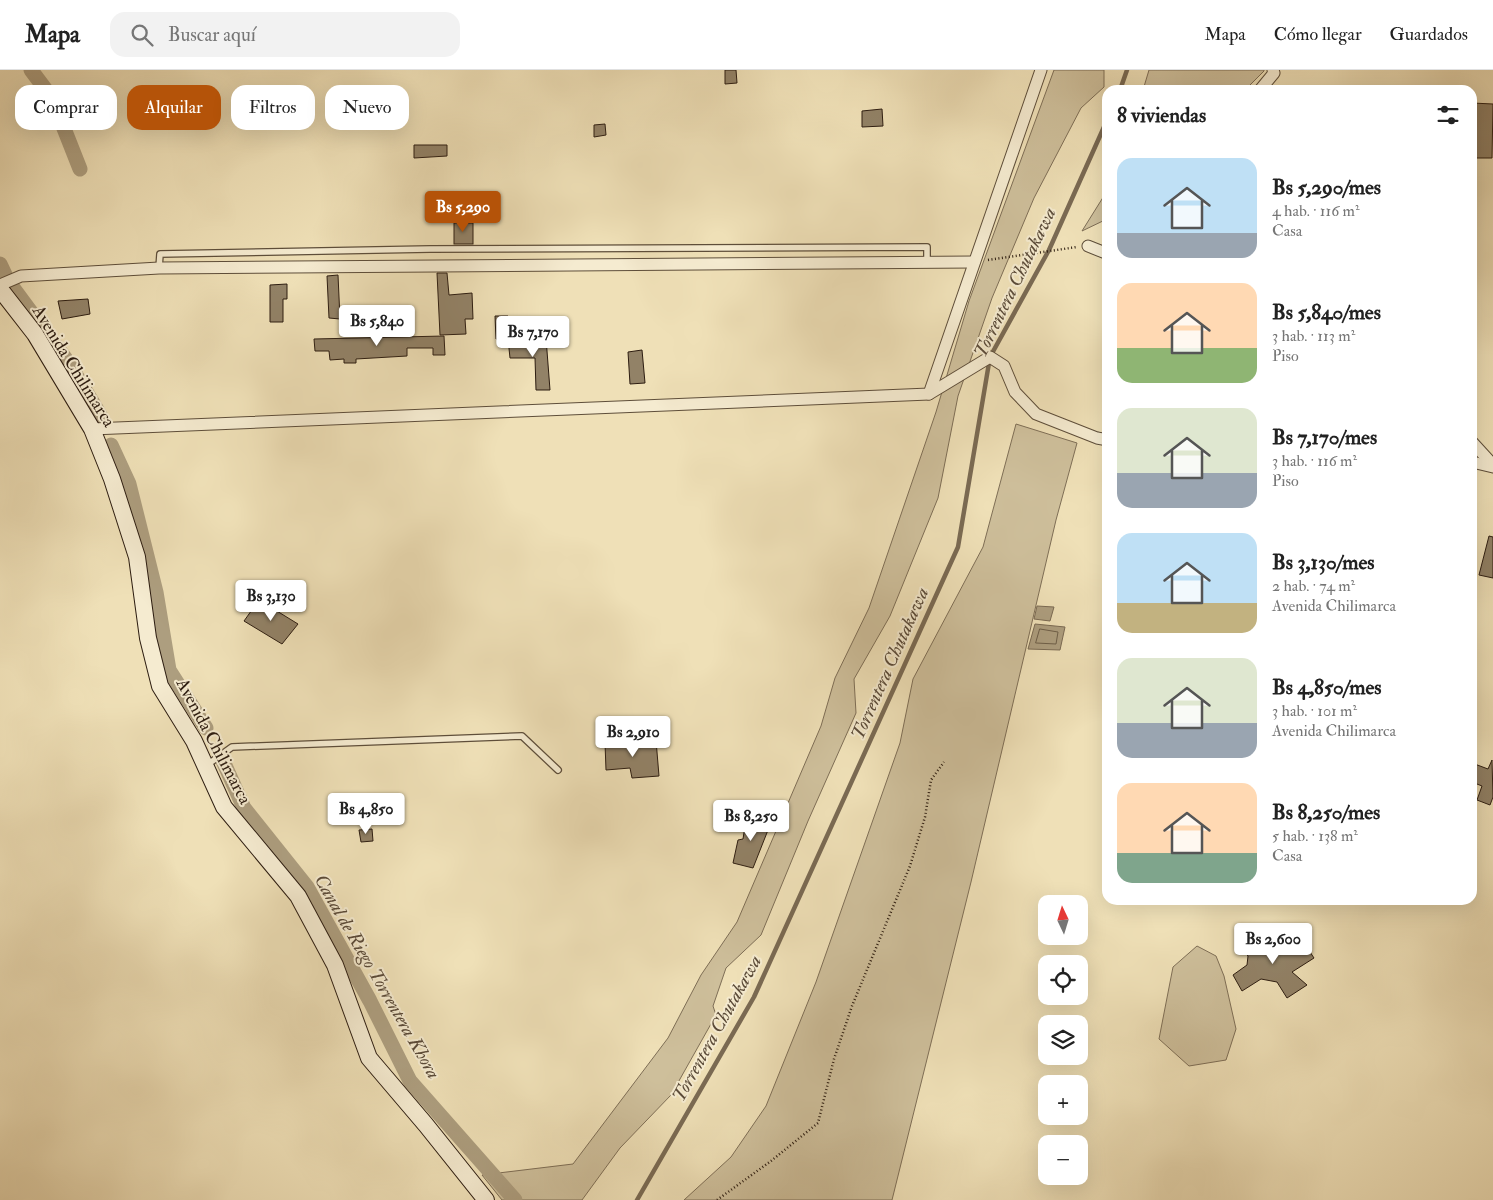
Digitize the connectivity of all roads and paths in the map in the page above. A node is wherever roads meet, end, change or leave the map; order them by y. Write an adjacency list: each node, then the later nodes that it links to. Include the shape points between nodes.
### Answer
1 (1041, 70): 7 (street)
2 (1273, 70): 3 (street)
3 (1264, 85)
4 (1088, 246): 5 (street); 7 (path)
5 (1102, 252)
6 (927, 262): 7 (street); 8 (street); 8 (lane, via 927,247 430,249 160,254)
7 (974, 262): 11 (street)
8 (159, 268): 9 (street, via 21,276)
9 (0, 285)
10 (0, 289): 12 (street, Avenida Chilimarca, via 35,334)
11 (929, 394): 12 (street); 13 (street, via 990,357 1004,366 1015,392 1036,414)
12 (92, 429): 18 (street, Avenida Chilimarca, via 137,556 148,638 160,686 194,741)
13 (1102, 439)
14 (1477, 448): 16 (street)
15 (1477, 463): 16 (street)
16 (1493, 466)
17 (944, 762): 21 (path, via 931,780 925,816 910,866 852,1006 818,1123)
18 (205, 766): 19 (lane, via 232,746 522,736); 20 (street, Avenida Chilimarca, via 224,808 298,896 335,966 369,1058)
19 (558, 770)
20 (486, 1200)
21 (717, 1200)

